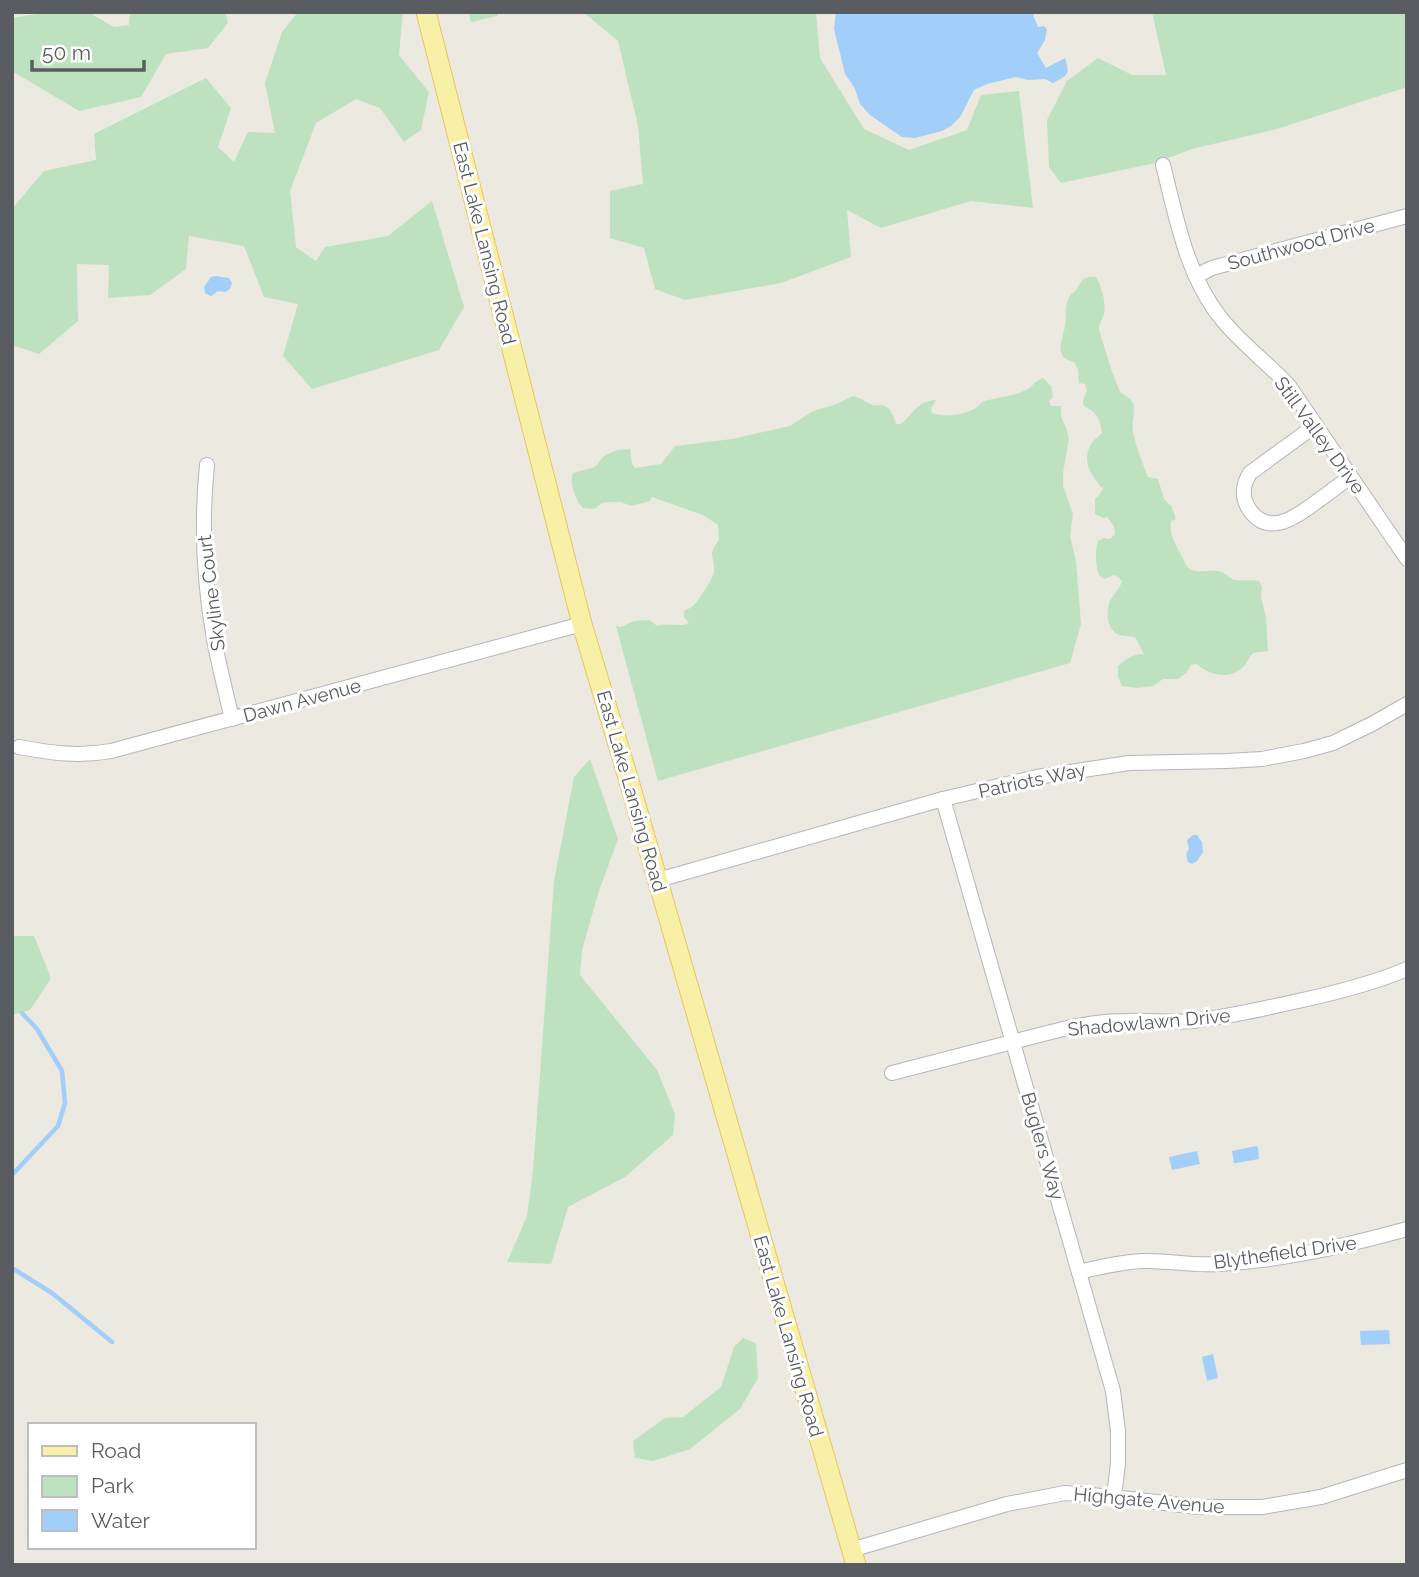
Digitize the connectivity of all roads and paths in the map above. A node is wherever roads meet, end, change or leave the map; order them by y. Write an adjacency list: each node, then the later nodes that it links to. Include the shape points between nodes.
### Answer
1 (426, 12): 9 (main road, East Lake Lansing Road)
2 (1163, 165): 4 (street, Still Valley Drive)
3 (1407, 216): 4 (street, Southwood Drive)
4 (1196, 276): 5 (street, Still Valley Drive, via 1219,316 1287,384)
5 (1316, 425): 7 (street, Still Valley Drive); 7 (street, via 1250,473 1243,490 1250,511 1272,523 1291,519)
6 (207, 465): 11 (street, Skyline Court, via 203,508 206,581)
7 (1351, 477): 8 (street, Still Valley Drive)
8 (1407, 559)
9 (582, 624): 11 (street, Dawn Avenue); 14 (main road, East Lake Lansing Road)
10 (1407, 704): 13 (street, Patriots Way, via 1333,743 1285,755 1100,766)
11 (232, 719): 12 (street, Dawn Avenue, via 94,754 53,754)
12 (19, 747)
13 (943, 799): 14 (street, Patriots Way); 16 (street, Buglers Way)
14 (658, 880): 22 (main road, East Lake Lansing Road)
15 (1407, 969): 16 (street, Shadowlawn Drive, via 1335,993 1256,1011 1193,1020 1091,1023)
16 (1013, 1042): 17 (street, Shadowlawn Drive); 19 (street, Buglers Way)
17 (892, 1073)
18 (1407, 1229): 19 (street, Blythefield Drive, via 1357,1243 1263,1259 1216,1264 1145,1261)
19 (1079, 1272): 21 (street, Buglers Way, via 1113,1391 1118,1431)
20 (1407, 1470): 21 (street, Highgate Avenue, via 1321,1497 1262,1507 1198,1507)
21 (1114, 1497): 22 (street, Highgate Avenue, via 1065,1493 1007,1504)
22 (854, 1557)

